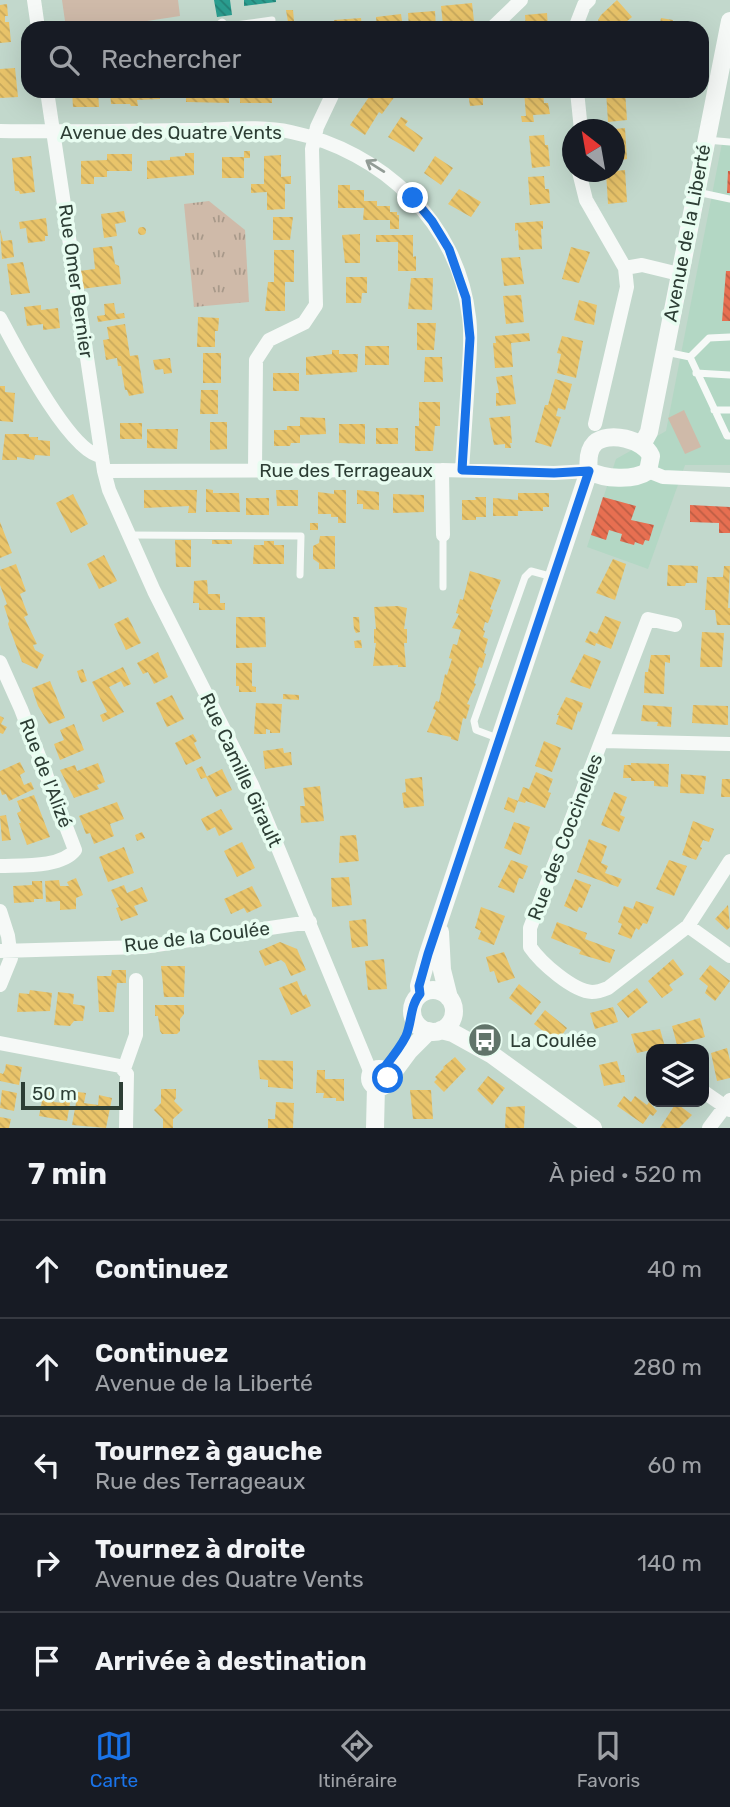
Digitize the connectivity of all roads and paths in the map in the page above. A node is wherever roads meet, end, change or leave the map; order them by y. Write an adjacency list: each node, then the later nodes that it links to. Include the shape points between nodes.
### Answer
1 (34, 0): 5 (street)
2 (521, 0): 7 (street)
3 (582, 2): 8 (street)
4 (272, 20): 6 (lane)
5 (37, 21)
6 (266, 21)
7 (499, 21)
8 (577, 21)
9 (730, 21): 17 (street, Avenue de la Liberté)
10 (48, 98): 15 (street, Rue Omer Bernier)
11 (331, 98): 16 (street)
12 (578, 98): 13 (street)
13 (580, 119)
14 (0, 131): 15 (street, Avenue des Quatre Vents)
15 (53, 132): 16 (street, Avenue des Quatre Vents, via 270,129); 35 (street, Rue Omer Bernier)
16 (314, 138): 36 (street, via 316,305 304,323 269,341 256,360); 38 (street, Avenue des Quatre Vents, one-way to 16, via 469,319 449,249 413,198 385,172)
17 (706, 140): 18 (lane); 20 (street, Avenue de la Liberté)
18 (730, 142)
19 (580, 182): 22 (street, via 589,207)
20 (696, 192): 21 (lane); 23 (street, Avenue de la Liberté)
21 (730, 199)
22 (625, 268): 23 (street, via 642,265); 32 (street, via 627,287)
23 (679, 274): 26 (street, Avenue de la Liberté)
24 (0, 318): 35 (street, via 62,422)
25 (730, 337): 27 (lane, via 709,338)
26 (664, 352): 27 (lane); 34 (street, Avenue de la Liberté)
27 (690, 357): 28 (lane)
28 (696, 373): 29 (lane); 30 (lane)
29 (730, 374)
30 (714, 410): 31 (lane); 33 (lane)
31 (730, 410)
32 (594, 424)
33 (730, 436)
34 (643, 443): 39 (street, via 598,441 591,450); 40 (street, via 651,456)
35 (103, 463): 36 (street, Rue des Terrageaux); 42 (street, Rue Camille Girault, via 109,490)
36 (255, 469): 37 (street, Rue des Terrageaux)
37 (442, 470): 38 (street, Rue des Terrageaux); 43 (street)
38 (462, 470): 39 (street, Rue des Terrageaux)
39 (589, 471): 40 (street, via 596,476 635,477); 45 (street)
40 (648, 471): 41 (street, via 663,477)
41 (730, 480)
42 (129, 535): 44 (lane, via 301,536); 56 (street, Rue Camille Girault, via 252,785)
43 (443, 535): 46 (lane)
44 (300, 575)
45 (553, 577): 49 (street); 49 (lane, via 531,571 525,577 474,722 476,730)
46 (443, 587)
47 (676, 625): 50 (street, Rue des Coccinelles, via 648,619)
48 (0, 662): 53 (street, Rue de l'Alizé, via 75,850 47,864)
49 (500, 739): 55 (street)
50 (603, 741): 51 (street, Rue des Coccinelles); 57 (street, Rue des Coccinelles, via 530,928 530,947 546,966 580,990 594,992 608,988)
51 (730, 744)
52 (730, 861): 57 (street, Rue des Coccinelles)
53 (0, 866)
54 (0, 911): 58 (street)
55 (440, 921): 62 (street); 63 (street, via 442,970)
56 (310, 922): 58 (street, Rue de la Coulée, via 143,947); 69 (street, Rue Camille Girault)
57 (688, 926): 59 (street)
58 (5, 951): 61 (street, via 9,966)
59 (730, 956)
60 (136, 980): 68 (street, via 136,1035)
61 (0, 985)
62 (420, 994): 63 (street, via 439,991); 64 (street, via 413,1004)
63 (452, 1004): 65 (street, via 450,1022); 67 (street)
64 (413, 1016): 65 (street, via 419,1026); 69 (street)
65 (435, 1030): 67 (street, via 453,1033); 69 (street)
66 (0, 1043): 68 (street)
67 (491, 1054): 74 (street)
68 (124, 1069): 72 (street)
69 (380, 1077): 73 (street, Rue Camille Girault)
70 (709, 1095): 71 (street)
71 (728, 1105): 75 (street)
72 (126, 1128)
73 (375, 1128)
74 (593, 1128)
75 (709, 1128)

